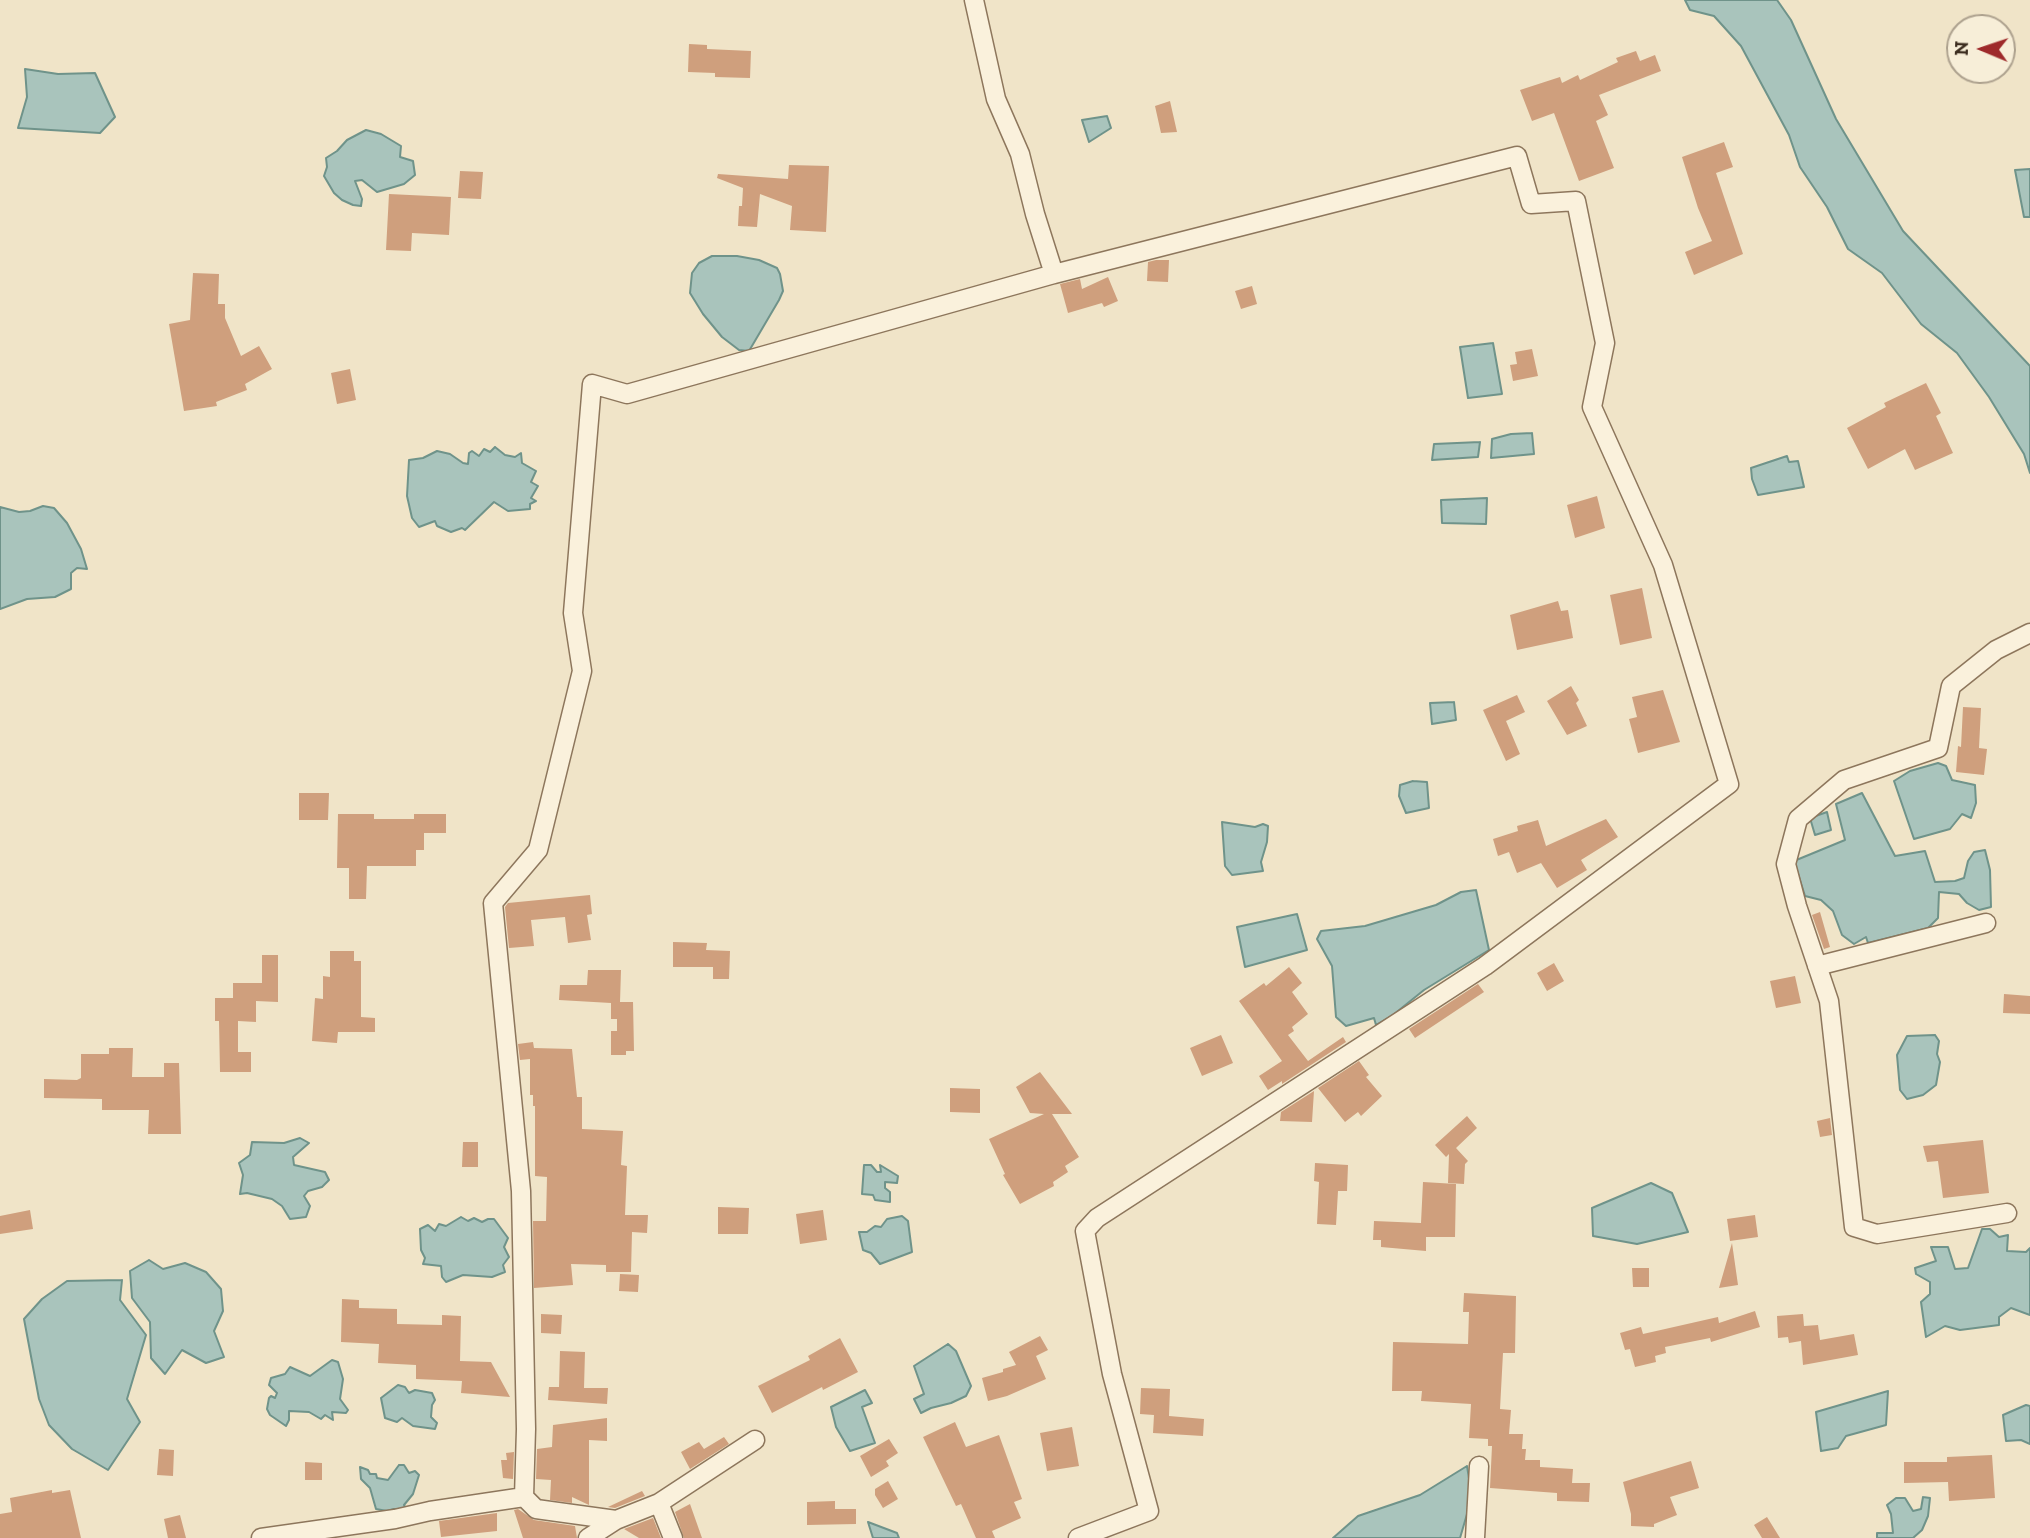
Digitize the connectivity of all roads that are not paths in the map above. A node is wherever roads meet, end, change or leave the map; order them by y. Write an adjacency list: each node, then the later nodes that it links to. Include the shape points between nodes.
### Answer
1 (974, 0): 2 (street, via 996,99 1020,155)
2 (1054, 274): 9 (street, via 627,394 592,384 573,613 582,671 538,850 493,903 521,1191); 15 (street, via 1517,156 1531,204 1576,201 1605,343 1592,407 1663,565 1729,784 1485,965 1097,1218 1085,1231 1112,1374 1149,1511)
3 (2030, 633): 5 (street, via 1996,650 1951,686 1938,748 1844,779 1798,819 1786,864)
4 (1986, 923): 5 (street)
5 (1817, 966): 6 (street, via 1829,1000 1854,1227 1877,1234)
6 (2007, 1213)
7 (755, 1440): 10 (street)
8 (1479, 1466): 16 (street)
9 (524, 1497): 11 (street, via 536,1509); 12 (street)
10 (659, 1503): 11 (street); 14 (street)
11 (616, 1520): 13 (street)
12 (261, 1538)
13 (588, 1538)
14 (673, 1538)
15 (1078, 1538)
16 (1475, 1538)

